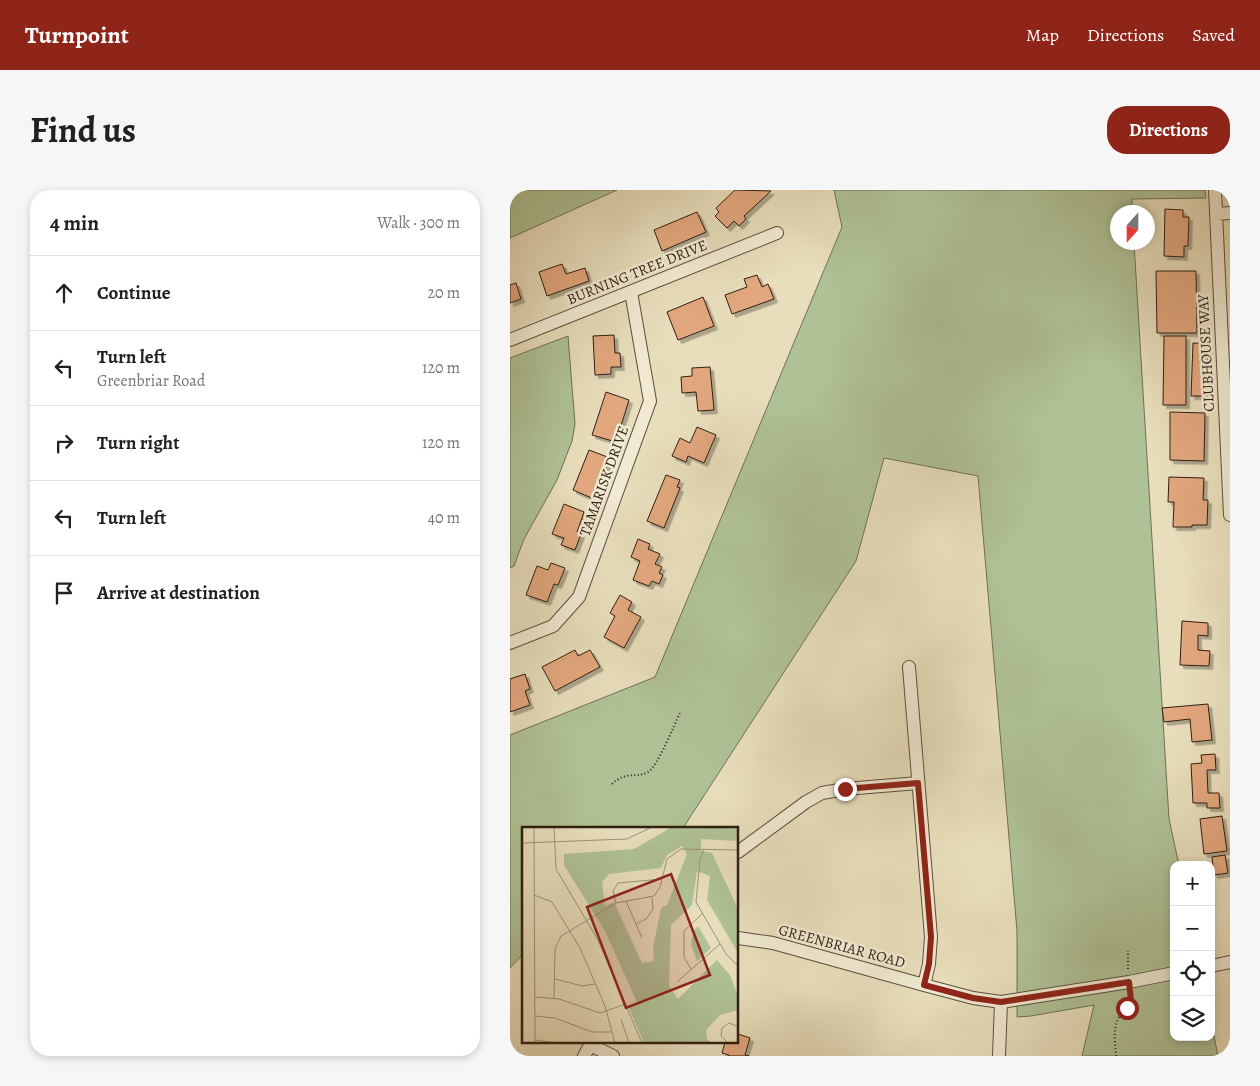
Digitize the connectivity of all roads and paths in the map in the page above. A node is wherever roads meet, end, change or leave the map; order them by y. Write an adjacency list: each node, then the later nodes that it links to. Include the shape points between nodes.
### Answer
1 (1215, 190): 3 (street, CLUBHOUSE WAY)
2 (1230, 212): 3 (street)
3 (1216, 214): 7 (street, CLUBHOUSE WAY)
4 (777, 233): 5 (street, BURNING TREE DRIVE)
5 (632, 292): 6 (street, BURNING TREE DRIVE); 8 (street, TAMARISK DRIVE, via 650,401 579,597 553,626)
6 (510, 340)
7 (1230, 515)
8 (510, 643)
9 (909, 667): 11 (street)
10 (680, 713): 12 (path, via 654,767 644,773 624,776)
11 (918, 783): 13 (street, via 822,793); 20 (street, via 931,937)
12 (612, 784)
13 (739, 851)
14 (739, 938): 20 (street, GREENBRIAR ROAD, via 773,943)
15 (1128, 951): 19 (path)
16 (1230, 962): 17 (street)
17 (1215, 965)
18 (1170, 974): 19 (street, GREENBRIAR ROAD)
19 (1129, 982): 21 (street, GREENBRIAR ROAD); 25 (path, via 1131,1000 1115,1028)
20 (924, 985): 21 (street, GREENBRIAR ROAD)
21 (1001, 1002): 24 (street)
22 (589, 1048): 23 (street)
23 (613, 1056)
24 (998, 1056)
25 (1116, 1056)

